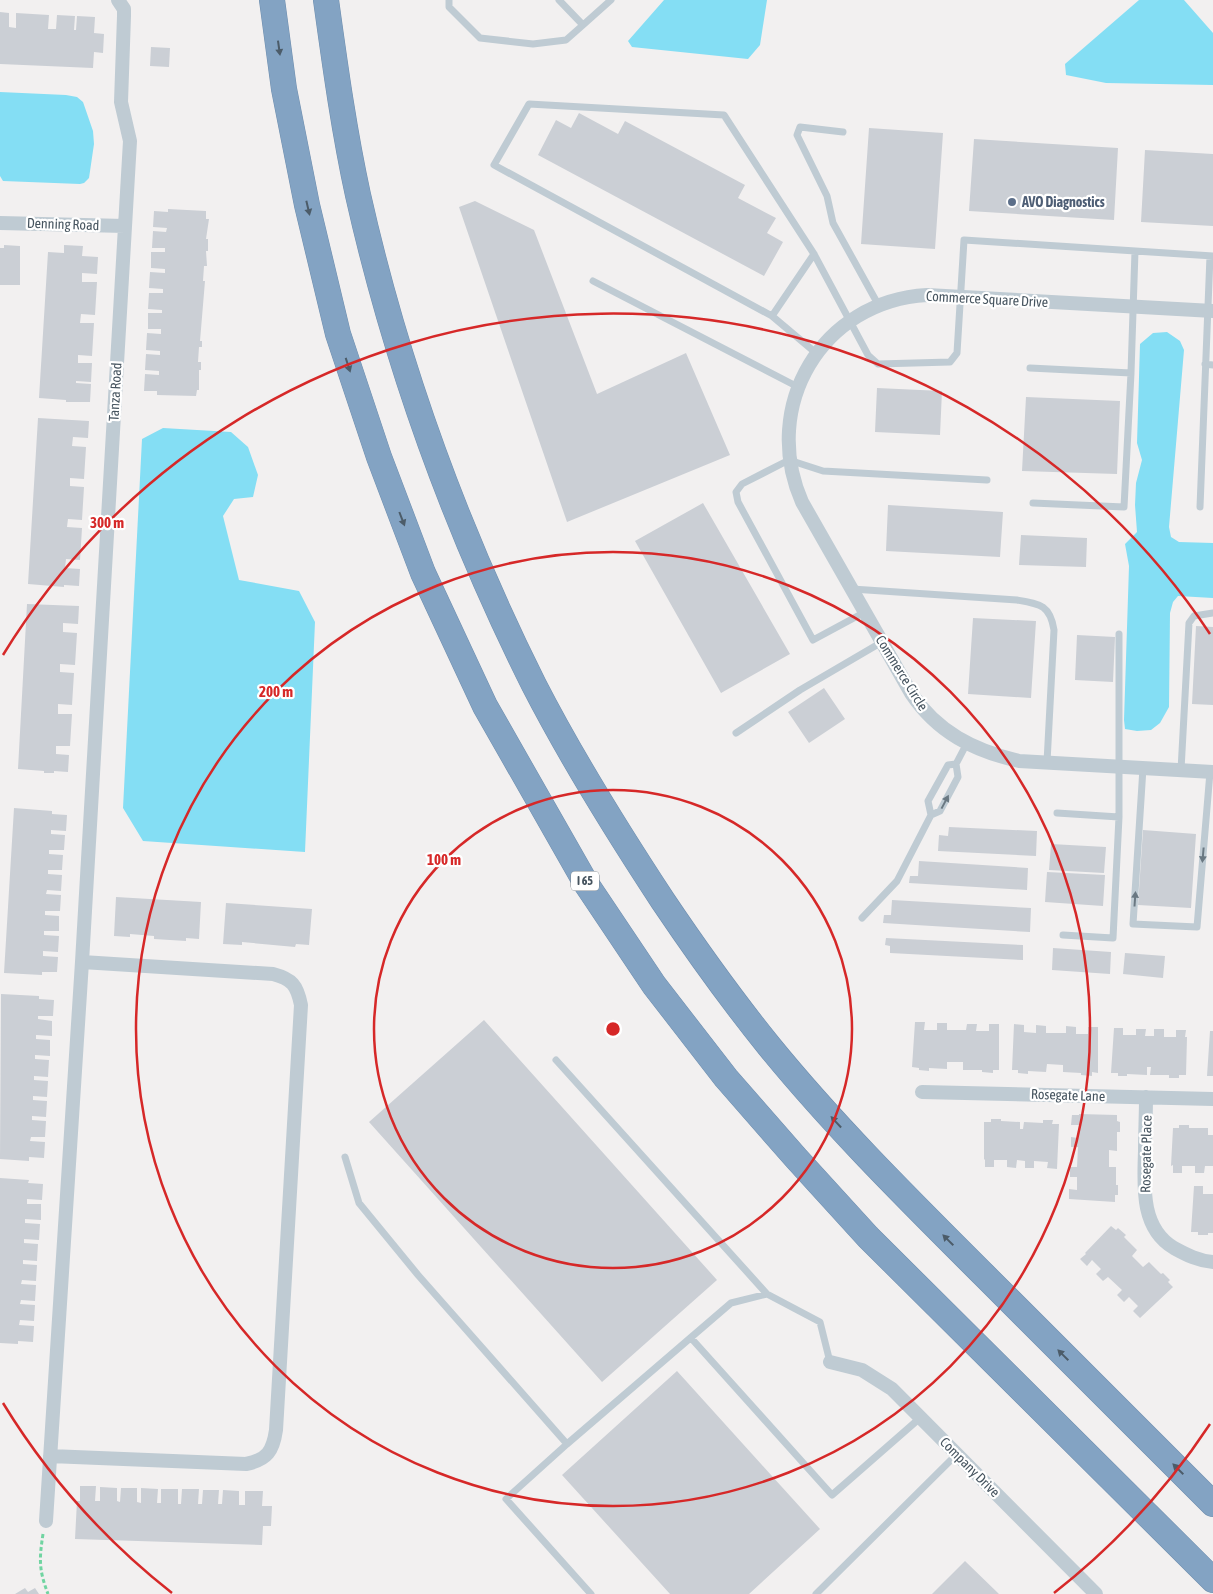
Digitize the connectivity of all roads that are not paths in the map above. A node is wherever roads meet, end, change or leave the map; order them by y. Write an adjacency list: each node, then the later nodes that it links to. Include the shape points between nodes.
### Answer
1 (118, 0): 10 (street, Tanza Road, via 124,8 121,102 130,141)
2 (272, 0): 66 (highway, I 65, one-way to 66, via 284,89 307,205 338,334 379,457 423,573 485,706 587,885 654,985 726,1078 796,1158 868,1237)
3 (326, 0): 64 (highway, one-way to 3, via 904,1196 770,1047 703,961 585,777 530,676 474,554 429,440 391,323 358,194)
4 (449, 0): 7 (lane, via 449,6 480,38 534,44 566,40)
5 (559, 0): 7 (lane)
6 (610, 0): 7 (lane)
7 (583, 26)
8 (843, 132): 16 (lane, via 800,127 797,135 827,196 833,223)
9 (0, 223): 10 (street, Denning Road)
10 (125, 226): 50 (street, Tanza Road)
11 (1135, 251): 13 (lane); 15 (lane, via 964,240); 17 (lane)
12 (814, 254): 19 (lane); 19 (lane, via 724,115 529,104 494,164); 20 (lane)
13 (1211, 256): 18 (lane)
14 (593, 282): 26 (lane)
15 (960, 296): 16 (street, Commerce Square Drive, via 915,296); 17 (street, Commerce Square Drive); 20 (lane, via 957,353 950,362 878,364 868,355)
16 (879, 306): 20 (street, Commerce Square Drive)
17 (1133, 306): 18 (street, Commerce Square Drive); 25 (lane)
18 (1210, 311): 22 (lane)
19 (772, 316): 21 (lane)
20 (850, 321): 21 (street, Commerce Square Drive)
21 (816, 353): 26 (street, Commerce Square Drive)
22 (1205, 364): 23 (lane); 31 (lane)
23 (1213, 365)
24 (1030, 368): 25 (lane)
25 (1131, 372): 30 (lane, via 1124,507)
26 (798, 387): 27 (street, Commerce Square Drive, via 791,409)
27 (788, 445): 28 (street, Commerce Circle)
28 (789, 460): 29 (lane, via 823,471); 32 (street, Commerce Circle, via 802,502); 33 (lane, via 742,484 736,492 738,502 813,640)
29 (987, 480)
30 (1033, 503)
31 (1200, 507)
32 (852, 589): 33 (street, Commerce Circle); 39 (lane, via 1039,604 1052,616 1054,630)
33 (865, 612): 36 (street, Commerce Circle)
34 (1213, 613): 43 (lane, via 1194,616 1189,623)
35 (1119, 634): 41 (lane)
36 (882, 642): 37 (lane, via 800,690); 38 (street, Commerce Circle, via 919,705 940,726)
37 (736, 733)
38 (967, 744): 39 (street, Commerce Circle, via 994,756); 40 (lane)
39 (1047, 762): 41 (street, Commerce Circle)
40 (956, 764): 46 (lane, one-way to 40, via 940,811 958,777); 46 (lane, via 948,765 928,801)
41 (1118, 766): 42 (street, Commerce Circle); 47 (lane)
42 (1144, 768): 43 (street, Commerce Circle); 44 (lane, one-way to 42, via 1197,928 1133,924)
43 (1181, 770): 44 (street, Commerce Circle)
44 (1212, 772)
45 (1057, 814): 47 (lane)
46 (931, 815): 48 (lane, via 897,881)
47 (1119, 817): 49 (lane, via 1113,938)
48 (862, 918)
49 (1063, 935)
50 (82, 962): 63 (street, Tanza Road); 63 (street, via 273,974 293,983 298,993 301,1005 276,1430 275,1442 268,1454 258,1462 246,1464)
51 (556, 1060): 57 (lane)
52 (922, 1092): 53 (street, Rosegate Lane)
53 (1146, 1098): 54 (street, Rosegate Lane); 56 (street, Rosegate Place, via 1144,1189 1149,1216 1171,1246 1189,1257)
54 (1213, 1099)
55 (344, 1157): 61 (lane, via 359,1203)
56 (1213, 1262)
57 (767, 1294): 58 (lane, via 731,1303); 59 (lane, via 820,1322)
58 (691, 1338): 60 (lane, via 832,1495); 61 (lane)
59 (830, 1362): 60 (street, Company Drive, via 854,1367 881,1381)
60 (920, 1418): 62 (street, Company Drive)
61 (566, 1444): 67 (lane, via 506,1500)
62 (957, 1454): 68 (lane); 69 (street, Company Drive)
63 (50, 1456): 65 (street, Tanza Road)
64 (1213, 1504)
65 (46, 1522)
66 (1213, 1580)
67 (591, 1594)
68 (816, 1594)
69 (1096, 1594)

